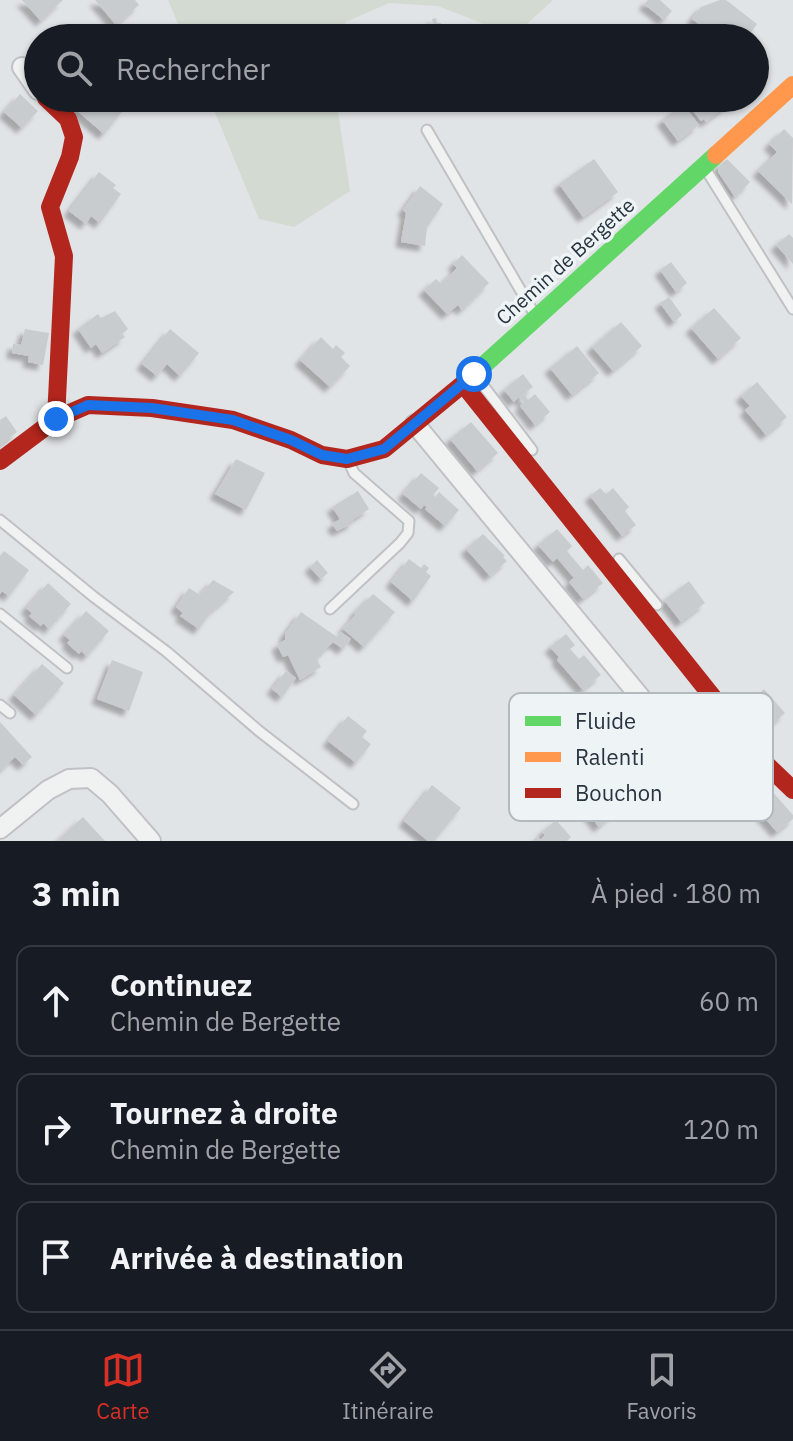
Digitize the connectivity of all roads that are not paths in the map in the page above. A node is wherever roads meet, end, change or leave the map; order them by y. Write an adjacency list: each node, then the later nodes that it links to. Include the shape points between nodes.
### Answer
1 (22, 67): 2 (street)
2 (24, 70)
3 (793, 85): 4 (street, Chemin de Bergette)
4 (769, 106)
5 (61, 112): 12 (street, via 73,128 74,146 50,207 64,256)
6 (763, 112): 8 (street, Chemin de Bergette)
7 (427, 130): 10 (lane)
8 (703, 165): 9 (lane); 10 (street, Chemin de Bergette)
9 (793, 309)
10 (536, 318): 11 (street, Chemin de Bergette)
11 (468, 379): 13 (street, Chemin de Bergette); 14 (lane); 24 (street)
12 (56, 419): 15 (street, via 88,405 152,408 233,420 322,455); 16 (street)
13 (415, 424): 15 (street, Chemin de Bergette, via 384,449); 23 (street)
14 (536, 455)
15 (347, 459): 20 (lane, via 354,473 409,521 408,533)
16 (0, 461)
17 (0, 520): 29 (lane)
18 (610, 547): 19 (lane)
19 (657, 605)
20 (330, 609)
21 (0, 614): 22 (lane)
22 (67, 668)
23 (637, 693)
24 (711, 693)
25 (0, 705): 26 (lane)
26 (10, 713)
27 (773, 771): 28 (street)
28 (793, 790)
29 (353, 804)
30 (0, 829): 31 (street, via 48,790 69,779 91,778)
31 (151, 841)

